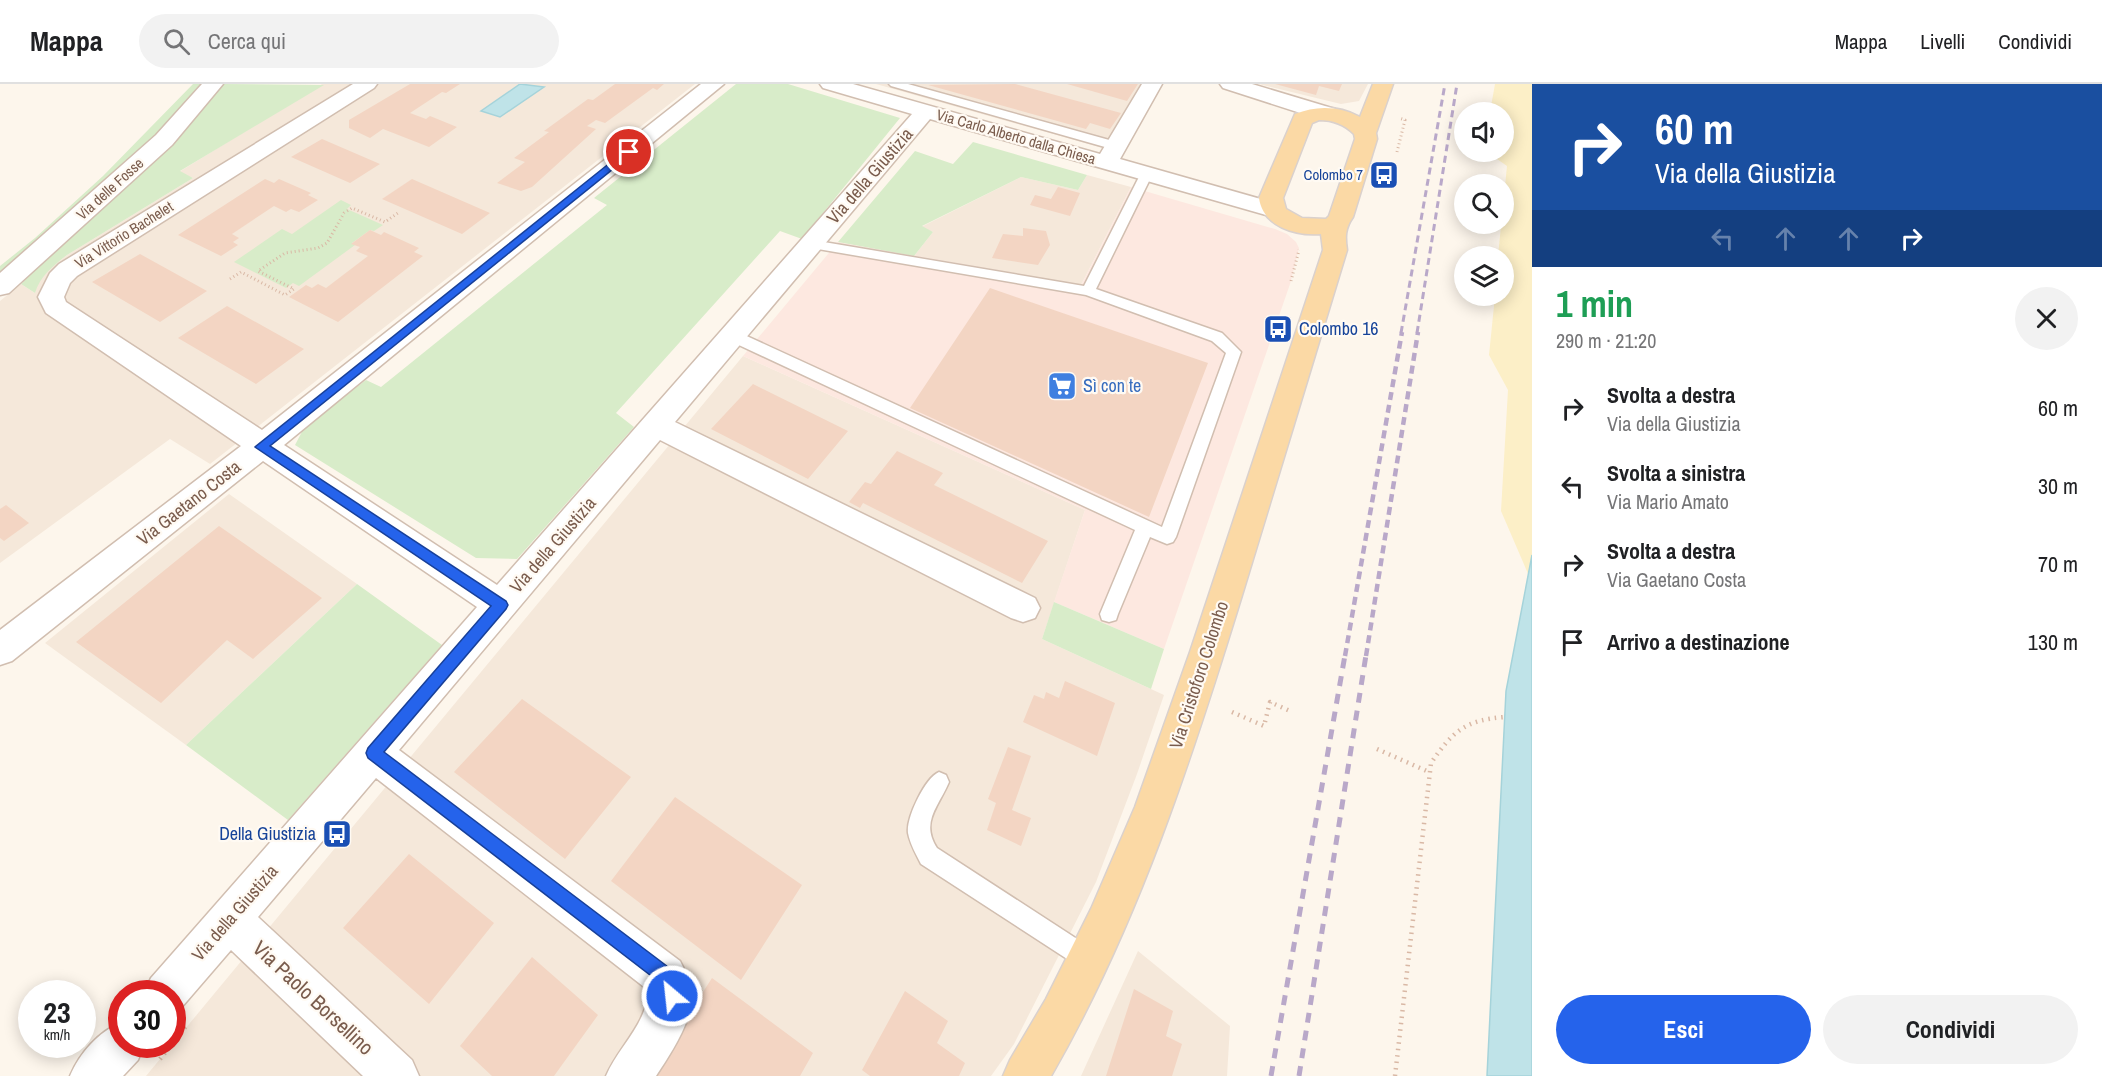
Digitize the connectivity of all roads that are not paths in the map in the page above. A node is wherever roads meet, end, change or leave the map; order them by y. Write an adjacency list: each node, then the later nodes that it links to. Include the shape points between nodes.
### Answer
1 (213, 84): 21 (street, Via delle Fosse, via 164,140)
2 (367, 84): 25 (street, Via Vittorio Bachelet, via 68,270 53,288 55,307)
3 (714, 84): 25 (street, Via Gaetano Costa)
4 (830, 84): 9 (street, Via Carlo Alberto dalla Chiesa)
5 (896, 84): 9 (lane, Via Carlo Alberto dalla Chiesa)
6 (1152, 84): 12 (street)
7 (1383, 84): 10 (main road, Via Cristoforo Colombo, via 1375,108)
8 (1240, 86): 10 (street); 11 (street, via 1273,102)
9 (932, 104): 12 (street, Via Carlo Alberto dalla Chiesa); 19 (street, Via della Giustizia)
10 (1347, 122): 11 (main road, via 1309,116); 17 (main road, Via Cristoforo Colombo, via 1366,139 1341,217)
11 (1300, 124): 14 (main road)
12 (1111, 155): 13 (street, Via Carlo Alberto dalla Chiesa)
13 (1146, 175): 15 (street, Via Carlo Alberto dalla Chiesa); 22 (lane)
14 (1276, 185): 15 (street, Via Carlo Alberto dalla Chiesa, via 1248,192); 16 (main road, via 1271,204)
15 (1201, 191): 16 (street, Via Carlo Alberto dalla Chiesa)
16 (1274, 210): 18 (main road)
17 (1335, 224): 18 (main road, via 1322,228); 20 (main road, Via Cristoforo Colombo)
18 (1300, 226): 20 (main road, via 1316,237)
19 (812, 244): 22 (lane); 23 (street, Via della Giustizia)
20 (1332, 257): 34 (main road, Via Cristoforo Colombo, via 1189,706 1154,807)
21 (0, 287)
22 (1088, 291): 26 (lane, via 1217,337 1234,352 1167,537)
23 (732, 336): 24 (street, Via della Giustizia); 26 (lane)
24 (656, 425): 27 (street, Via della Giustizia); 28 (street)
25 (261, 447): 27 (street, Via Vittorio Bachelet); 30 (street, Via Gaetano Costa)
26 (1145, 527): 29 (lane)
27 (501, 605): 31 (street, Via della Giustizia)
28 (1023, 608)
29 (1109, 614)
30 (0, 650)
31 (373, 753): 33 (street, Via della Giustizia); 39 (street, via 665,976 672,987 668,1011)
32 (939, 782): 34 (lane, via 917,827 919,842 929,856)
33 (230, 920): 35 (street, Via della Giustizia); 38 (street, Via Paolo Borsellino)
34 (1089, 960): 40 (main road, Via Cristoforo Colombo)
35 (177, 980)
36 (109, 1058): 37 (street)
37 (93, 1076)
38 (396, 1076)
39 (628, 1076)
40 (1026, 1076)

